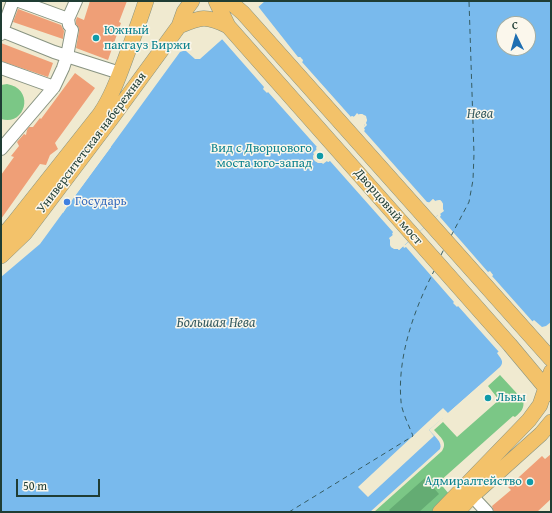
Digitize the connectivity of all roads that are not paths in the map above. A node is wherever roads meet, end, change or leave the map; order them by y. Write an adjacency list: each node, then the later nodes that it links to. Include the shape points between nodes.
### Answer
1 (13, 1): 13 (lane)
2 (20, 1): 10 (lane)
3 (76, 1): 10 (lane)
4 (146, 1): 9 (main road, Университетская набережная)
5 (153, 1): 9 (main road, Университетская набережная)
6 (192, 1): 11 (main road, Университетская набережная, via 184,12)
7 (216, 1): 12 (main road)
8 (238, 4): 20 (main road, Дворцовый мост)
9 (141, 17): 16 (main road, Университетская набережная)
10 (70, 24): 14 (lane)
11 (179, 26): 12 (main road, via 205,18); 19 (main road, Университетская набережная, via 25,233)
12 (228, 26): 22 (main road, Дворцовый мост)
13 (2, 33): 14 (lane)
14 (67, 56): 16 (lane); 17 (lane)
15 (1, 68): 17 (lane)
16 (120, 73): 19 (main road, Университетская набережная, via 100,114 13,224)
17 (54, 87): 18 (lane)
18 (1, 149)
19 (2, 248)
20 (551, 360)
21 (551, 372): 22 (main road)
22 (548, 391): 25 (main road, via 529,420)
23 (551, 422): 24 (main road)
24 (472, 496): 26 (main road); 27 (lane)
25 (440, 512)
26 (457, 512)
27 (487, 512)

